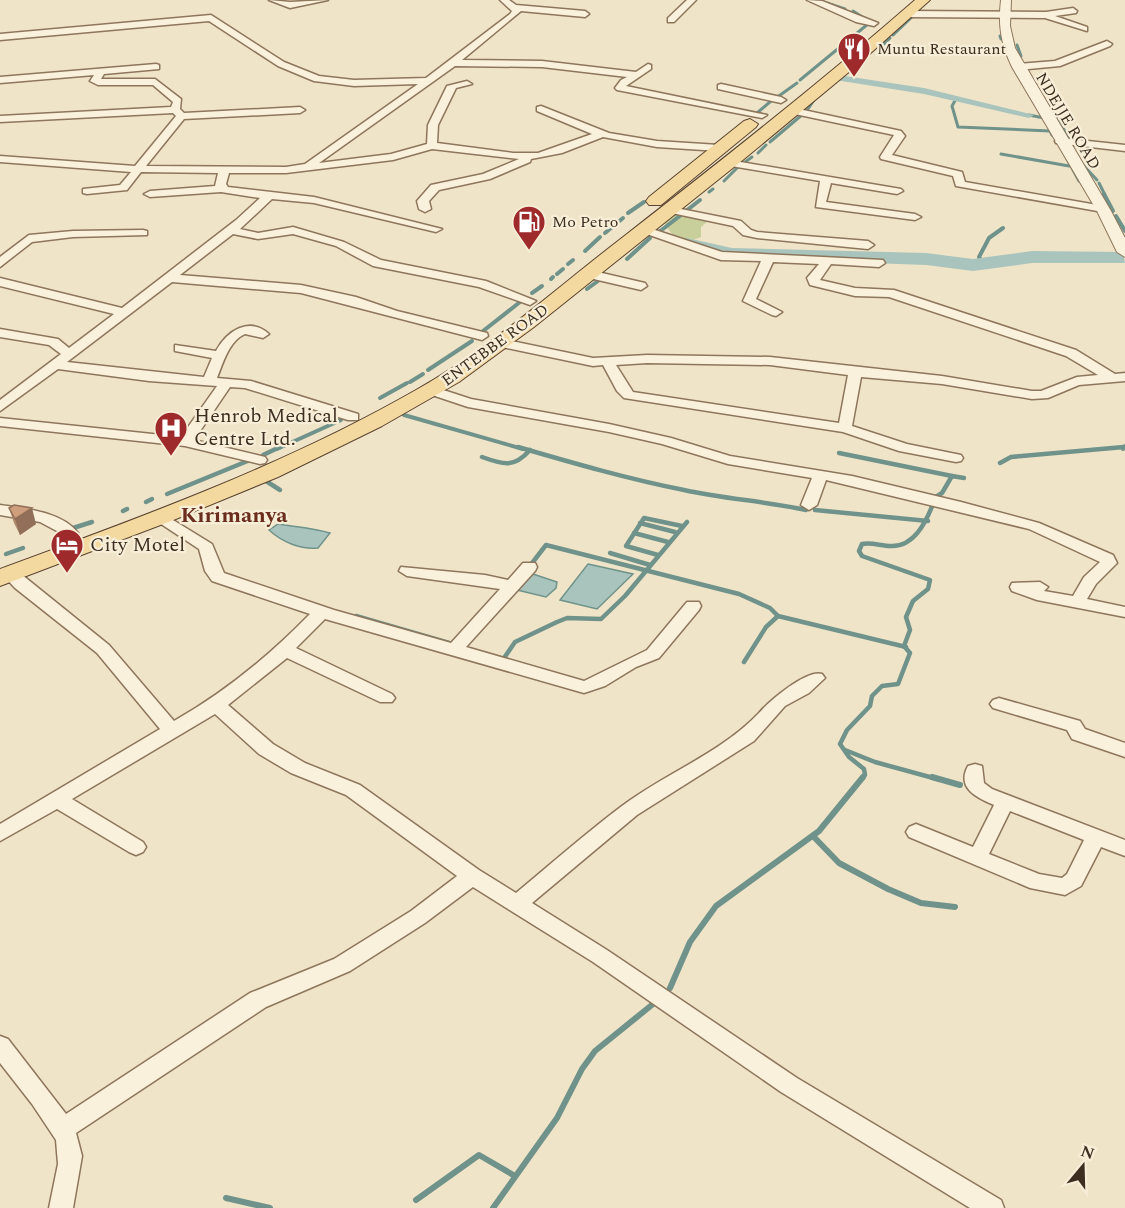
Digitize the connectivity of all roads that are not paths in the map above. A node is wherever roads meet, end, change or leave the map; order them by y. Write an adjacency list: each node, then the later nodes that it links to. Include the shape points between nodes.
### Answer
1 (273, 0): 2 (street, via 287,5)
2 (324, 0)
3 (504, 0): 9 (street)
4 (692, 0): 15 (street)
5 (811, 0): 17 (street)
6 (923, 0): 8 (main road, ENTEBBE ROAD)
7 (1006, 0): 13 (street, NDEJJE ROAD)
8 (905, 7): 13 (street); 17 (main road, ENTEBBE ROAD); 31 (main road, ENTEBBE ROAD)
9 (515, 8): 12 (street); 21 (street, via 513,16)
10 (158, 10): 16 (street)
11 (1073, 11): 14 (street)
12 (585, 14)
13 (1006, 14): 14 (street); 24 (street, NDEJJE ROAD, via 1004,26)
14 (1046, 15): 18 (street)
15 (671, 20)
16 (161, 22): 19 (street); 28 (street, via 214,19 281,64 317,79 354,83)
17 (874, 23): 31 (main road, ENTEBBE ROAD)
18 (1084, 29)
19 (0, 38)
20 (1107, 44): 24 (street, via 1057,64)
21 (453, 63): 26 (street, via 543,64); 28 (street)
22 (156, 67): 25 (street)
23 (648, 67): 26 (street)
24 (1018, 67): 38 (street, NDEJJE ROAD)
25 (101, 71): 27 (street); 34 (street, via 95,81 155,82 178,101)
26 (638, 75): 35 (street, via 620,88)
27 (0, 80)
28 (426, 81): 44 (street)
29 (466, 84): 39 (street, via 452,86 433,125)
30 (721, 87): 31 (street)
31 (788, 105): 35 (main road, ENTEBBE ROAD); 42 (main road, ENTEBBE ROAD); 56 (street, via 897,133 900,136 885,157 958,174 964,185)
32 (541, 109): 37 (street)
33 (300, 110): 34 (street)
34 (178, 113): 36 (street); 45 (street)
35 (762, 115): 42 (main road, ENTEBBE ROAD)
36 (0, 119)
37 (602, 134): 41 (street); 42 (street)
38 (1060, 141): 40 (street); 56 (street, NDEJJE ROAD)
39 (432, 146): 41 (street); 44 (street, via 393,157)
40 (1125, 148)
41 (538, 156): 55 (street, via 486,177 435,187 423,201)
42 (724, 156): 46 (main road, ENTEBBE ROAD); 48 (main road, ENTEBBE ROAD); 49 (street)
43 (0, 159): 45 (street)
44 (305, 168): 47 (street)
45 (139, 169): 47 (street); 51 (street, via 121,190)
46 (693, 170): 48 (main road); 74 (main road, ENTEBBE ROAD)
47 (225, 171): 50 (street)
48 (714, 176): 57 (main road, ENTEBBE ROAD)
49 (826, 180): 52 (street); 58 (street, via 820,205)
50 (222, 189): 53 (street); 54 (street)
51 (87, 191)
52 (897, 191)
53 (150, 194)
54 (267, 195): 59 (street, via 314,200); 60 (street)
55 (424, 209)
56 (1103, 209): 63 (street, NDEJJE ROAD)
57 (671, 210): 61 (main road, ENTEBBE ROAD); 64 (street, via 737,224 756,235)
58 (915, 217)
59 (436, 229)
60 (231, 230): 71 (street); 74 (street, via 258,236 293,230 340,244 377,263 482,284)
61 (645, 230): 66 (street, via 721,256); 70 (main road, ENTEBBE ROAD)
62 (143, 233): 68 (street, via 32,239)
63 (1120, 233): 65 (street, NDEJJE ROAD)
64 (868, 245)
65 (1125, 252)
66 (764, 257): 67 (street); 76 (street, via 768,260 749,301)
67 (828, 261): 69 (street); 87 (street, via 813,278 814,282 855,292 890,293 1071,353)
68 (0, 263)
69 (879, 263)
70 (589, 274): 73 (street); 80 (main road, ENTEBBE ROAD)
71 (170, 278): 75 (street); 79 (street, via 301,289)
72 (0, 282): 75 (street)
73 (642, 286)
74 (530, 301): 79 (main road, ENTEBBE ROAD)
75 (123, 312): 82 (street)
76 (776, 312)
77 (0, 333): 82 (street, via 53,342)
78 (263, 334): 83 (street, via 240,330)
79 (482, 336): 92 (main road, ENTEBBE ROAD)
80 (502, 343): 84 (street); 90 (main road, ENTEBBE ROAD)
81 (180, 348): 83 (street)
82 (69, 354): 85 (street)
83 (219, 355): 88 (street)
84 (608, 362): 86 (street, via 770,361); 94 (street, via 629,395)
85 (56, 365): 88 (street); 91 (street)
86 (855, 372): 87 (street, via 942,380 1032,395 1043,395 1077,381); 94 (street)
87 (1119, 378)
88 (209, 381): 89 (street)
89 (227, 382): 92 (street, via 246,384); 95 (street)
90 (431, 390): 98 (street, via 468,403 666,441 728,460); 101 (main road, ENTEBBE ROAD, via 377,421 280,467)
91 (0, 407)
92 (353, 417): 97 (main road, ENTEBBE ROAD)
93 (0, 422): 95 (street)
94 (845, 428): 96 (street, via 904,448)
95 (185, 442): 97 (street)
96 (956, 458)
97 (260, 460): 102 (main road, ENTEBBE ROAD)
98 (821, 476): 99 (street); 108 (street, via 852,480 1034,526 1093,551 1109,563 1090,580)
99 (809, 506)
100 (0, 510): 102 (street, via 41,516)
101 (160, 517): 104 (main road, ENTEBBE ROAD); 110 (street, via 207,547 218,577)
102 (70, 533): 104 (main road, ENTEBBE ROAD)
103 (530, 567): 106 (street)
104 (3, 571): 118 (street, via 102,648)
105 (407, 571): 106 (street)
106 (509, 586): 113 (street)
107 (1040, 587): 108 (street, via 1018,587)
108 (1077, 603): 111 (street)
109 (693, 606): 113 (street, via 658,650 590,687)
110 (322, 612): 112 (street); 113 (street)
111 (1125, 612)
112 (285, 650): 115 (street); 117 (street)
113 (454, 650)
114 (816, 678): 130 (street, via 778,702 748,736 630,810)
115 (386, 698)
116 (999, 704): 119 (street, via 1074,726 1078,734)
117 (216, 705): 118 (street); 129 (street, via 266,749 298,768 353,790)
118 (171, 730): 121 (street)
119 (1125, 750)
120 (975, 771): 122 (street, via 975,788)
121 (56, 799): 124 (street); 126 (street)
122 (1005, 802): 125 (street); 128 (street)
123 (916, 832): 128 (street)
124 (0, 833)
125 (1096, 837): 127 (street); 128 (street, via 1074,880 1065,886 1037,882)
126 (136, 847)
127 (1125, 848)
128 (976, 858)
129 (472, 876): 130 (street); 132 (street, via 418,917 342,965 258,1000)
130 (517, 904): 133 (street, via 789,1085 915,1160)
131 (0, 1046): 132 (street)
132 (64, 1128): 134 (street, via 70,1165)
133 (982, 1206)
134 (61, 1208)

